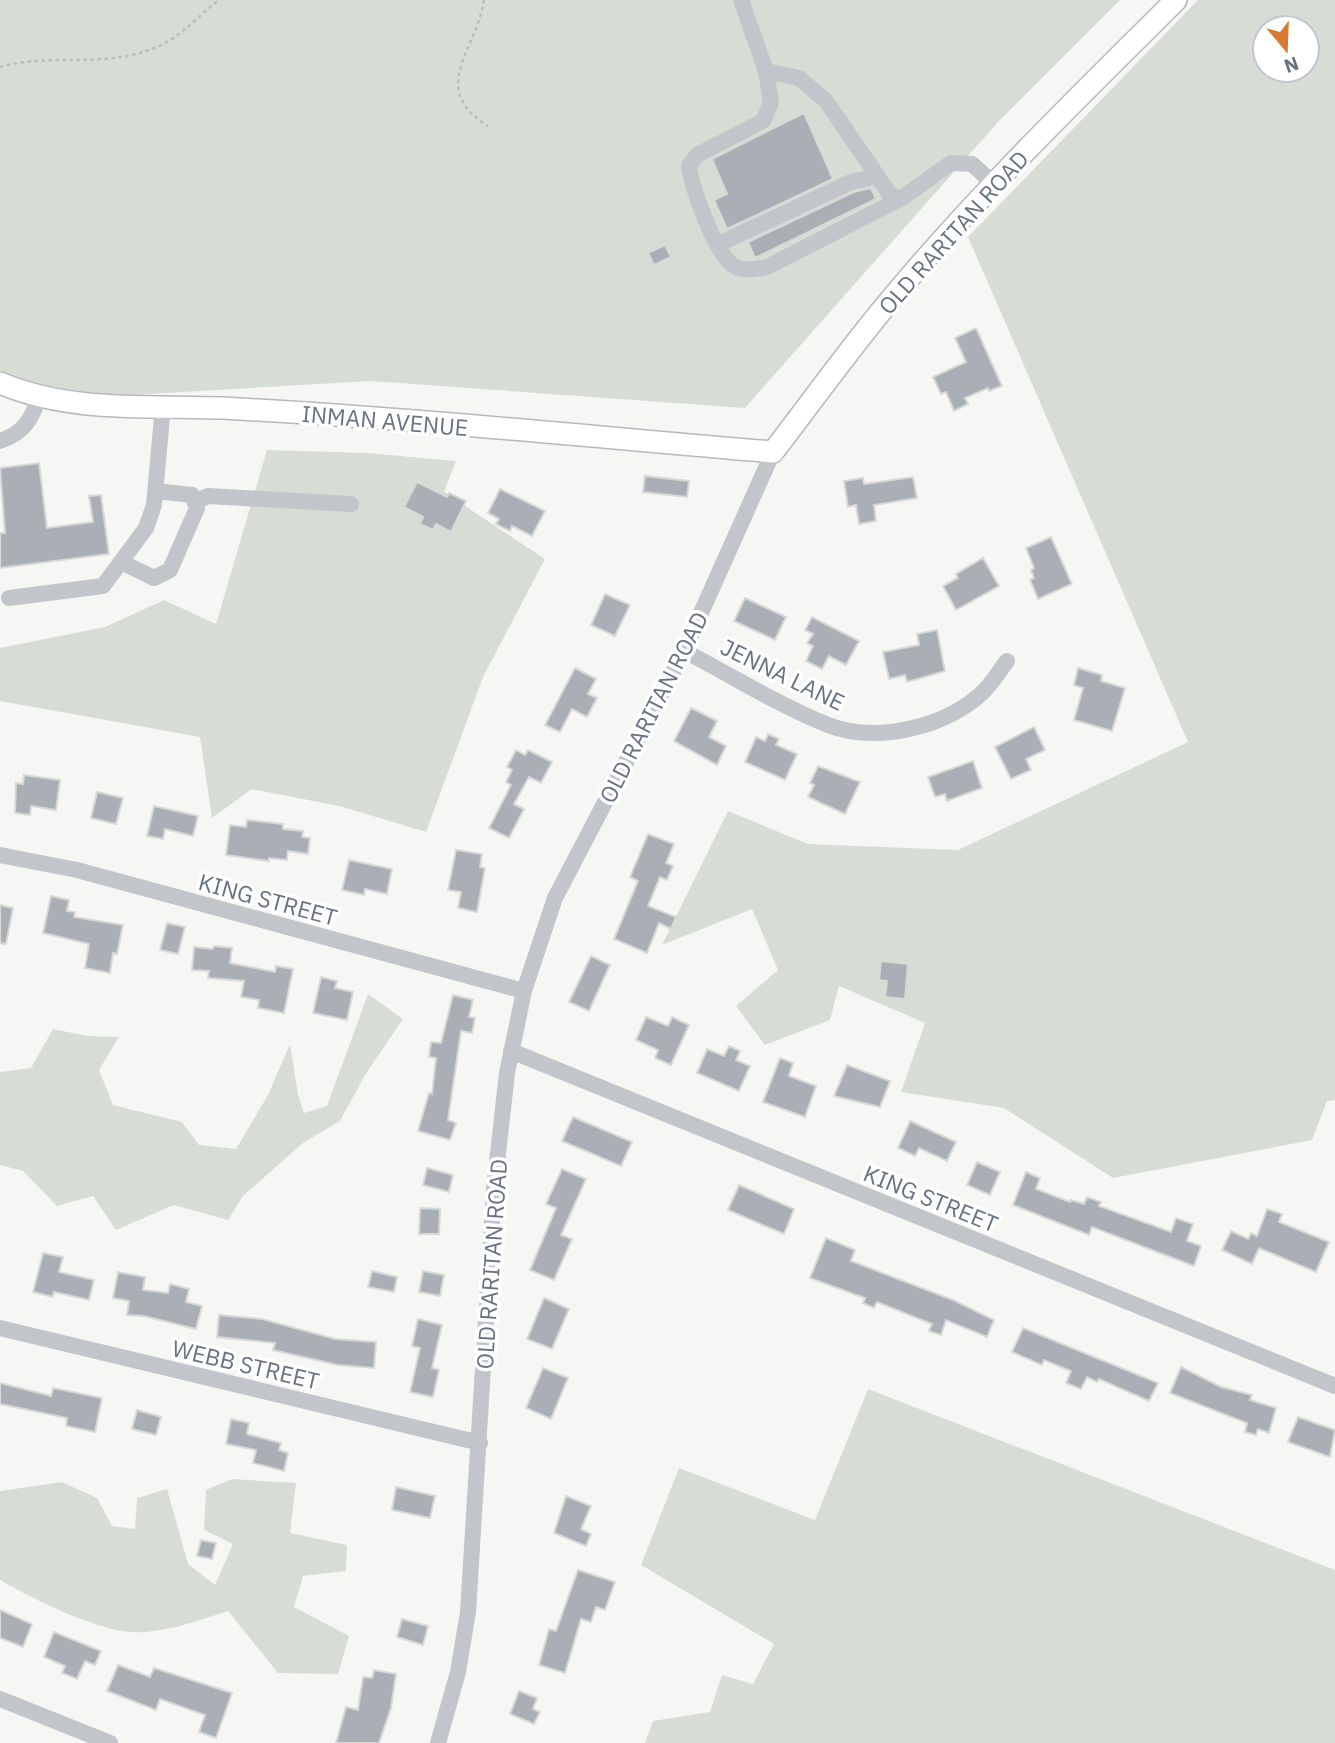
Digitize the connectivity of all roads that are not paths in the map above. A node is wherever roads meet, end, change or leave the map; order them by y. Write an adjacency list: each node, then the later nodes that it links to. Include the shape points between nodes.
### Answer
1 (741, 0): 3 (street)
2 (1176, 0): 7 (main road, OLD RARITAN ROAD)
3 (766, 71): 4 (street, via 799,78 826,101); 9 (street, via 771,103 763,121 697,155 689,166 692,185)
4 (863, 155): 5 (street); 6 (street)
5 (878, 176): 6 (street); 8 (street, via 891,196)
6 (851, 182): 9 (street)
7 (994, 184): 8 (street, via 972,164 951,163); 14 (main road, OLD RARITAN ROAD, via 883,309)
8 (902, 198): 9 (street, via 767,267 735,267)
9 (719, 244)
10 (0, 383): 11 (main road, INMAN AVENUE)
11 (39, 395): 12 (main road, INMAN AVENUE, via 85,404); 13 (street, via 33,418 20,432)
12 (163, 407): 14 (main road, INMAN AVENUE, via 240,408); 15 (street)
13 (0, 441)
14 (773, 452): 20 (street, OLD RARITAN ROAD)
15 (156, 491): 16 (street, via 192,495); 18 (street, via 146,528)
16 (195, 502): 17 (street, via 208,496); 18 (street, via 197,508 170,570 154,578)
17 (351, 504)
18 (121, 562): 19 (street, via 103,586)
19 (9, 598)
20 (684, 651): 21 (street, JENNA LANE, via 829,726 874,732 917,726 958,710 986,689); 23 (street, OLD RARITAN ROAD, via 555,898)
21 (1007, 661)
22 (0, 856): 23 (street, KING STREET, via 77,870)
23 (524, 990): 24 (street, OLD RARITAN ROAD)
24 (511, 1051): 26 (street, KING STREET); 27 (street, OLD RARITAN ROAD, via 494,1189)
25 (0, 1328): 27 (street, WEBB STREET)
26 (1335, 1386)
27 (481, 1443): 30 (street, OLD RARITAN ROAD, via 458,1672)
28 (0, 1699): 29 (street)
29 (110, 1743)
30 (438, 1743)

